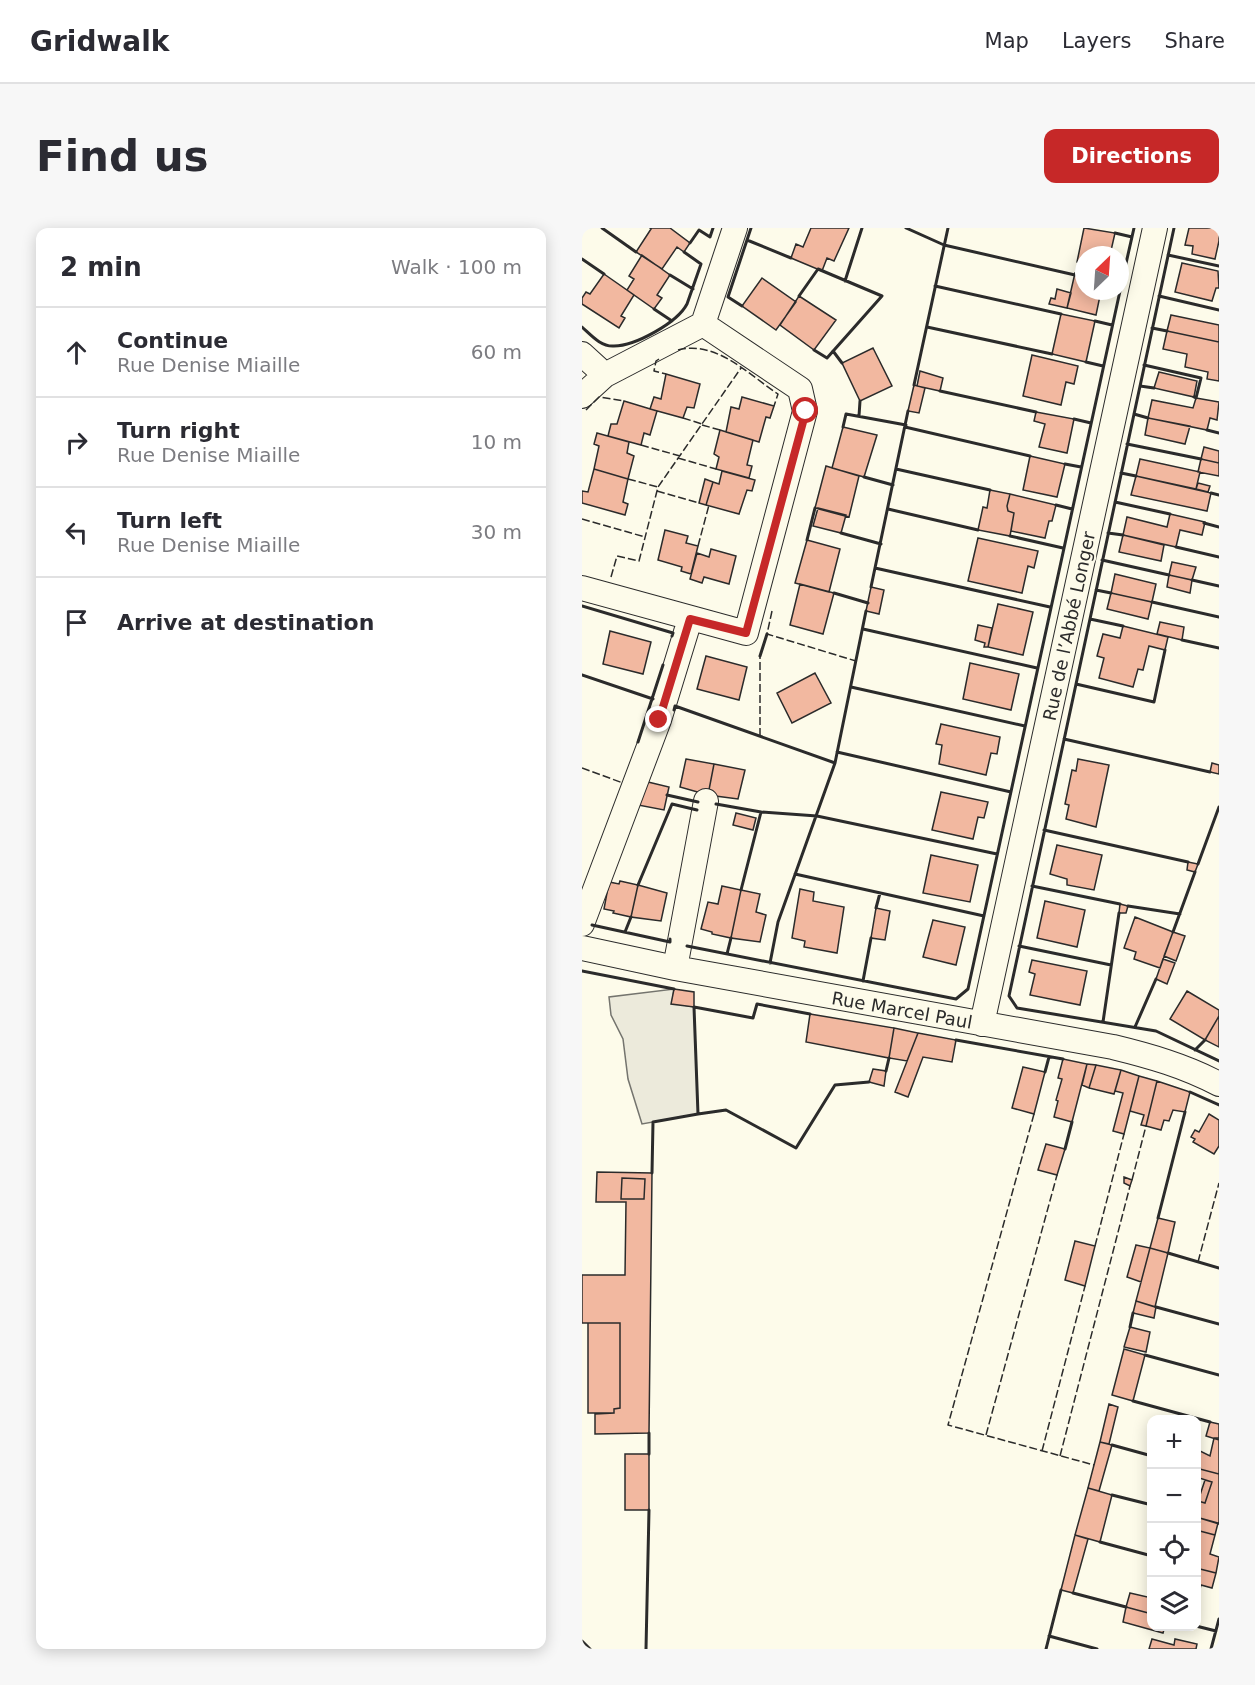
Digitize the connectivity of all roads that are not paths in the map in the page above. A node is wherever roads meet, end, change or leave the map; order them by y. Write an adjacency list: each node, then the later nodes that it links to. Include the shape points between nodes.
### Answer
1 (735, 228): 3 (street)
2 (1155, 228): 13 (street, Rue de l’Abbé Longer)
3 (704, 324): 5 (street); 8 (street, via 800,389 806,411 746,633)
4 (582, 354): 5 (street)
5 (605, 375): 6 (street)
6 (582, 396)
7 (582, 588): 8 (street)
8 (690, 619): 10 (street, via 659,720)
9 (706, 801): 12 (street)
10 (582, 924)
11 (582, 948): 12 (street, Rue Marcel Paul)
12 (675, 968): 13 (street, Rue Marcel Paul)
13 (982, 1024): 14 (street, Rue Marcel Paul, via 1113,1047 1156,1058)
14 (1219, 1084)

